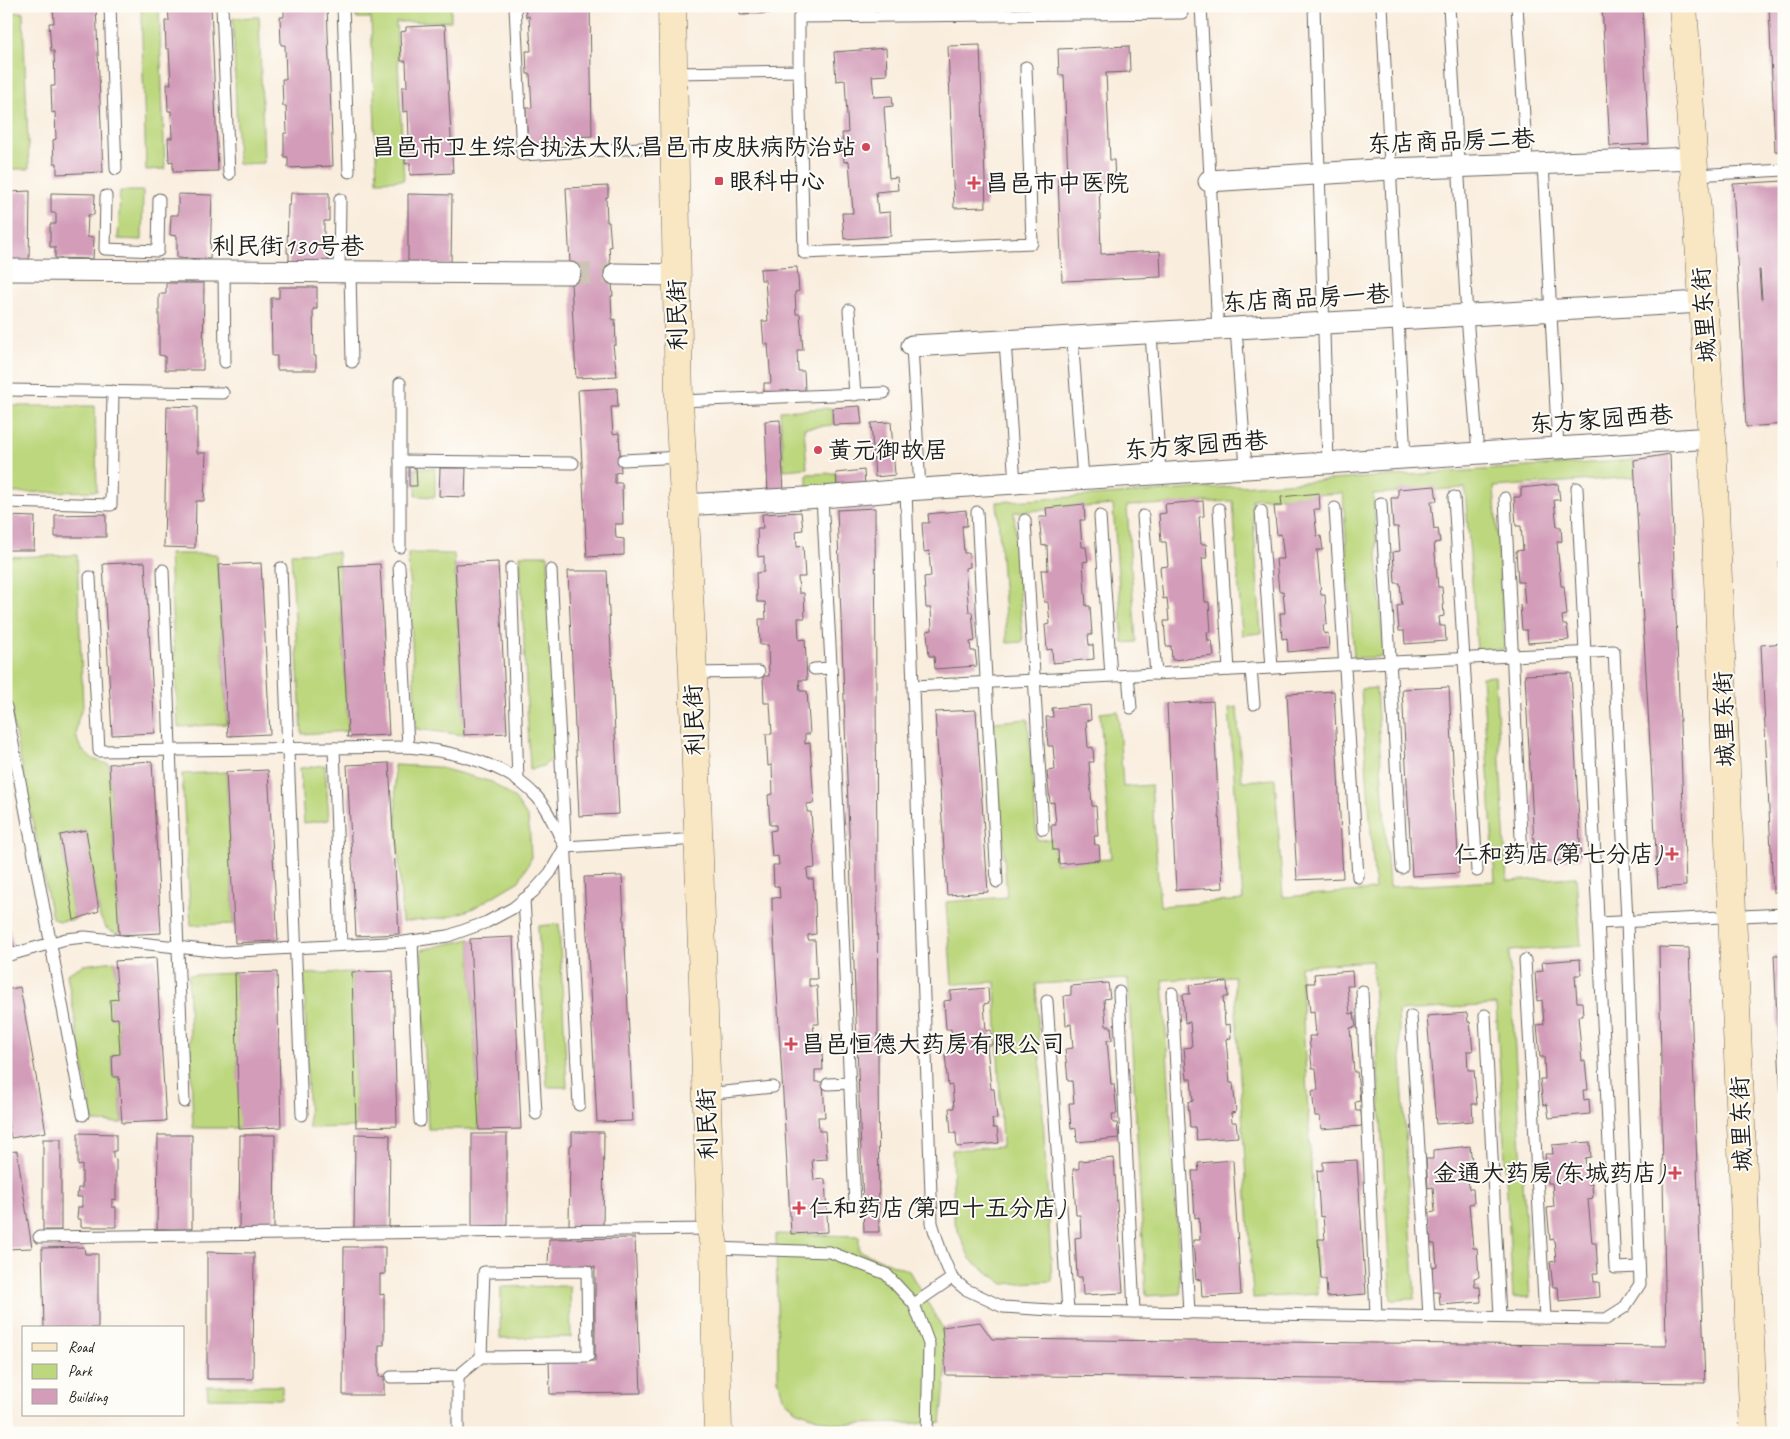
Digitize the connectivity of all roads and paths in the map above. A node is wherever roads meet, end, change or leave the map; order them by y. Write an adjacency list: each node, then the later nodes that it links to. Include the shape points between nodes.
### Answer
1 (110, 6): 20 (lane)
2 (222, 6): 24 (lane)
3 (343, 6): 23 (lane)
4 (515, 6): 16 (lane, via 522,155)
5 (672, 6): 15 (street, 利民街)
6 (1201, 6): 26 (lane)
7 (1314, 6): 25 (lane)
8 (1382, 6): 21 (lane)
9 (1449, 6): 18 (lane)
10 (1517, 6): 17 (lane)
11 (1683, 6): 19 (street, 城里东街)
12 (1182, 13): 14 (lane, via 799,16)
13 (1026, 67): 14 (lane, via 1032,243 804,253)
14 (799, 70): 15 (lane)
15 (674, 73): 16 (street, 利民街)
16 (674, 146): 36 (street, 利民街)
17 (1535, 164): 18 (street, 东店商品房二巷); 19 (street, 东店商品房二巷); 39 (lane)
18 (1459, 166): 21 (street, 东店商品房二巷); 40 (lane)
19 (1695, 167): 22 (lane); 37 (street, 城里东街)
20 (116, 169)
21 (1390, 169): 25 (street, 东店商品房二巷); 41 (lane)
22 (1784, 170)
23 (349, 172)
24 (229, 174)
25 (1319, 174): 26 (street, 东店商品房二巷); 42 (lane)
26 (1209, 182): 43 (lane)
27 (106, 196): 30 (lane, via 105,250)
28 (159, 199): 30 (lane, via 158,251)
29 (340, 199): 33 (lane)
30 (135, 260): 31 (street, 利民街130号巷); 32 (street, 利民街130号巷)
31 (6, 270)
32 (224, 271): 33 (street, 利民街130号巷); 48 (lane)
33 (345, 272): 34 (street, 利民街130号巷); 49 (lane)
34 (570, 274)
35 (614, 274): 36 (street)
36 (677, 275): 56 (street, 利民街)
37 (1702, 302): 39 (street, 东店商品房一巷); 57 (street, 城里东街)
38 (849, 310): 55 (lane)
39 (1551, 311): 40 (street, 东店商品房一巷); 58 (lane)
40 (1468, 316): 41 (street, 东店商品房一巷); 59 (lane)
41 (1398, 320): 42 (street, 东店商品房一巷); 61 (lane)
42 (1324, 324): 43 (street, 东店商品房一巷); 64 (lane)
43 (1227, 329): 44 (street, 东店商品房一巷); 66 (lane)
44 (1150, 333): 45 (street, 东店商品房一巷); 67 (lane)
45 (1072, 337): 46 (street, 东店商品房一巷); 68 (lane)
46 (1005, 341): 47 (street, 东店商品房一巷); 69 (lane)
47 (912, 346): 71 (lane)
48 (225, 362)
49 (352, 362)
50 (400, 383): 63 (lane)
51 (6, 390): 52 (lane)
52 (113, 391): 53 (lane); 75 (lane, via 111,505)
53 (223, 393)
54 (884, 393): 55 (lane)
55 (855, 395): 56 (lane)
56 (679, 401): 60 (street, 利民街)
57 (1712, 438): 58 (street, 东方家园西巷); 128 (street, 城里东街)
58 (1558, 448): 59 (street, 东方家园西巷)
59 (1478, 453): 61 (street, 东方家园西巷)
60 (682, 457): 62 (lane); 77 (street, 利民街)
61 (1405, 458): 64 (street, 东方家园西巷)
62 (623, 460)
63 (400, 461): 65 (lane); 85 (lane)
64 (1328, 463): 66 (street, 东方家园西巷)
65 (573, 464)
66 (1246, 468): 67 (street, 东方家园西巷)
67 (1160, 474): 68 (street, 东方家园西巷)
68 (1083, 478): 69 (street, 东方家园西巷)
69 (1015, 483): 71 (street, 东方家园西巷)
70 (1577, 488): 92 (lane)
71 (913, 489): 72 (street, 东方家园西巷); 109 (lane)
72 (822, 497): 77 (street, 东方家园西巷); 97 (lane)
73 (1454, 497): 94 (lane)
74 (1505, 498): 93 (lane)
75 (6, 502)
76 (1381, 503): 95 (lane)
77 (684, 506): 103 (street, 利民街)
78 (1335, 508): 96 (lane)
79 (1219, 509): 101 (lane)
80 (1261, 511): 98 (lane)
81 (977, 512): 108 (lane)
82 (1100, 516): 106 (lane)
83 (1143, 516): 104 (lane)
84 (1025, 520): 107 (lane)
85 (400, 547)
86 (399, 566): 113 (lane)
87 (281, 568): 115 (lane)
88 (511, 568): 117 (lane)
89 (164, 570): 116 (lane)
90 (551, 570): 120 (lane)
91 (90, 576): 116 (lane, via 99,751)
92 (1585, 653): 93 (lane); 129 (lane, via 1614,651); 130 (lane)
93 (1512, 656): 94 (lane); 121 (lane)
94 (1464, 659): 95 (lane); 123 (lane)
95 (1390, 662): 96 (lane); 122 (lane)
96 (1344, 664): 98 (lane); 124 (lane)
97 (832, 668): 99 (lane); 144 (lane)
98 (1272, 668): 100 (lane)
99 (814, 669)
100 (1251, 669): 101 (lane); 110 (lane)
101 (1229, 670): 104 (lane)
102 (759, 672): 103 (lane)
103 (693, 673): 119 (street, 利民街)
104 (1156, 674): 105 (lane)
105 (1128, 675): 106 (lane); 112 (lane)
106 (1111, 676): 107 (lane)
107 (1035, 680): 108 (lane); 118 (lane)
108 (986, 682): 109 (lane); 125 (lane)
109 (914, 686): 158 (lane, via 932,1223)
110 (1254, 704)
111 (6, 707): 132 (lane)
112 (1131, 708)
113 (408, 747): 114 (lane); 117 (lane, via 441,750 477,761 512,775)
114 (334, 748): 115 (lane); 133 (lane)
115 (288, 749): 116 (lane); 134 (lane)
116 (171, 750): 135 (lane)
117 (518, 781): 120 (lane, via 537,797)
118 (1043, 829)
119 (699, 839): 120 (lane); 147 (street, 利民街)
120 (565, 847): 126 (lane, via 550,873); 149 (lane)
121 (1522, 858)
122 (1402, 868)
123 (1477, 871)
124 (1358, 877)
125 (997, 882)
126 (524, 899): 131 (lane, via 487,922 448,936); 150 (lane)
127 (1784, 914): 128 (lane)
128 (1732, 916): 129 (lane); 173 (street, 城里东街)
129 (1627, 921): 130 (lane); 157 (lane)
130 (1598, 923): 157 (lane, via 1614,1268)
131 (412, 941): 133 (lane); 153 (lane)
132 (52, 944): 135 (lane, via 85,937); 136 (lane); 151 (lane)
133 (341, 945): 134 (lane)
134 (296, 948): 135 (lane, via 222,952); 152 (lane)
135 (178, 949): 148 (lane)
136 (6, 956)
137 (1525, 960): 166 (lane)
138 (1362, 991): 163 (lane)
139 (1118, 992): 161 (lane)
140 (1172, 993): 162 (lane)
141 (1047, 1001): 160 (lane)
142 (1485, 1015): 165 (lane)
143 (1411, 1016): 164 (lane)
144 (850, 1083): 145 (lane); 154 (lane)
145 (828, 1084)
146 (773, 1088): 147 (lane)
147 (706, 1094): 156 (street, 利民街)
148 (184, 1102)
149 (578, 1105)
150 (536, 1114)
151 (83, 1116)
152 (302, 1116)
153 (420, 1121)
154 (855, 1205)
155 (39, 1237): 156 (lane)
156 (712, 1238): 159 (lane, via 830,1252 886,1274); 171 (street, 利民街)
157 (1639, 1267): 166 (lane, via 1640,1284 1625,1307 1606,1319)
158 (952, 1278): 159 (lane); 160 (lane, via 965,1289 1002,1307)
159 (914, 1304): 172 (lane, via 929,1344)
160 (1068, 1311): 161 (lane)
161 (1134, 1312): 162 (lane)
162 (1189, 1313): 163 (lane)
163 (1376, 1316): 164 (lane)
164 (1430, 1316): 165 (lane)
165 (1500, 1317): 166 (lane)
166 (1544, 1318)
167 (481, 1357): 167 (lane, via 484,1272 587,1270 588,1356); 168 (lane)
168 (458, 1376): 169 (lane); 170 (lane)
169 (391, 1377)
170 (458, 1433)
171 (718, 1433)
172 (927, 1433)
173 (1754, 1433)

